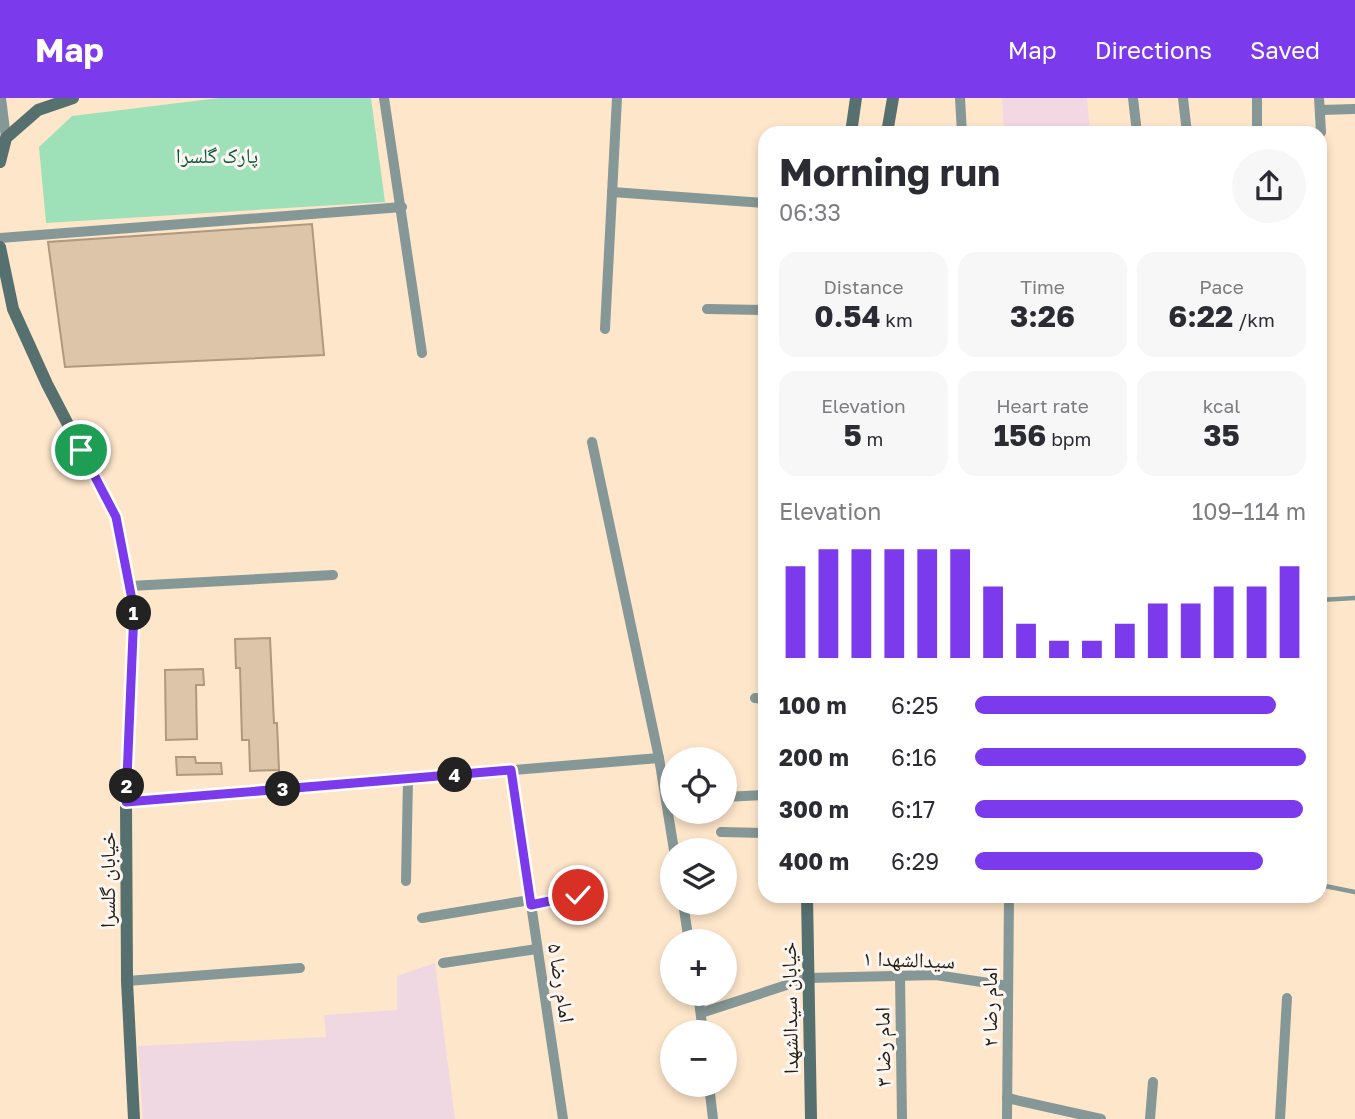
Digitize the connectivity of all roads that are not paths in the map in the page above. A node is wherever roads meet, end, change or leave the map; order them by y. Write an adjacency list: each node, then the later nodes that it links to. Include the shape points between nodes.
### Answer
1 (1, 98): 21 (street)
2 (73, 98): 21 (street, via 38,110)
3 (384, 98): 25 (street)
4 (617, 98): 23 (street)
5 (856, 98): 14 (street)
6 (893, 98): 15 (street)
7 (960, 98): 16 (street)
8 (1133, 98): 17 (street)
9 (1183, 98): 18 (street)
10 (1257, 98): 19 (street)
11 (1319, 98): 13 (street)
12 (1355, 108): 13 (street)
13 (1320, 110): 20 (street)
14 (852, 126)
15 (888, 126)
16 (962, 126)
17 (1136, 126)
18 (1186, 126)
19 (1256, 126)
20 (1319, 126)
21 (6, 138): 22 (street)
22 (0, 162)
23 (612, 191): 24 (street); 30 (street)
24 (758, 202)
25 (402, 207): 26 (street); 31 (street)
26 (0, 238)
27 (0, 247): 34 (street, خیابان گلسرا, via 13,309 116,517)
28 (707, 309): 29 (street)
29 (758, 310)
30 (605, 328)
31 (422, 353)
32 (592, 442): 37 (street)
33 (333, 575): 34 (street)
34 (130, 586): 43 (street, خیابان گلسرا, via 134,610)
35 (1355, 598): 36 (lane)
36 (1327, 600)
37 (659, 758): 38 (street); 39 (street)
38 (660, 762)
39 (511, 770): 40 (street); 50 (street, امام رضا ۵)
40 (408, 779): 43 (street); 46 (street)
41 (758, 795): 42 (street)
42 (737, 796)
43 (126, 802): 59 (street, خیابان گلسرا)
44 (720, 832): 45 (street)
45 (758, 833)
46 (406, 881)
47 (1327, 886): 48 (lane)
48 (1355, 892)
49 (578, 895): 50 (street)
50 (531, 903): 53 (street); 54 (street, امام رضا ۵)
51 (807, 903): 58 (street, خیابان سیدالشهدا)
52 (1009, 903): 60 (street, امام رضا ۲)
53 (422, 918)
54 (537, 949): 55 (street); 69 (street, امام رضا ۵)
55 (443, 963)
56 (300, 968): 59 (street)
57 (900, 975): 58 (street, سیدالشهدا ۱); 60 (street, سیدالشهدا ۱, via 936,975); 72 (street, امام رضا ۳)
58 (808, 978): 63 (street, سیدالشهدا ۱); 71 (street, خیابان سیدالشهدا)
59 (127, 981): 68 (street, خیابان گلسرا)
60 (1008, 986): 67 (street, امام رضا ۲)
61 (1287, 998): 76 (street)
62 (700, 1006): 63 (street)
63 (701, 1013): 64 (street)
64 (702, 1020)
65 (1153, 1082): 75 (street)
66 (710, 1097): 70 (street)
67 (1007, 1098): 73 (street, امام رضا ۲); 74 (street)
68 (134, 1119)
69 (560, 1119)
70 (713, 1119)
71 (811, 1119)
72 (902, 1119)
73 (1007, 1119)
74 (1101, 1119)
75 (1150, 1119)
76 (1280, 1119)

